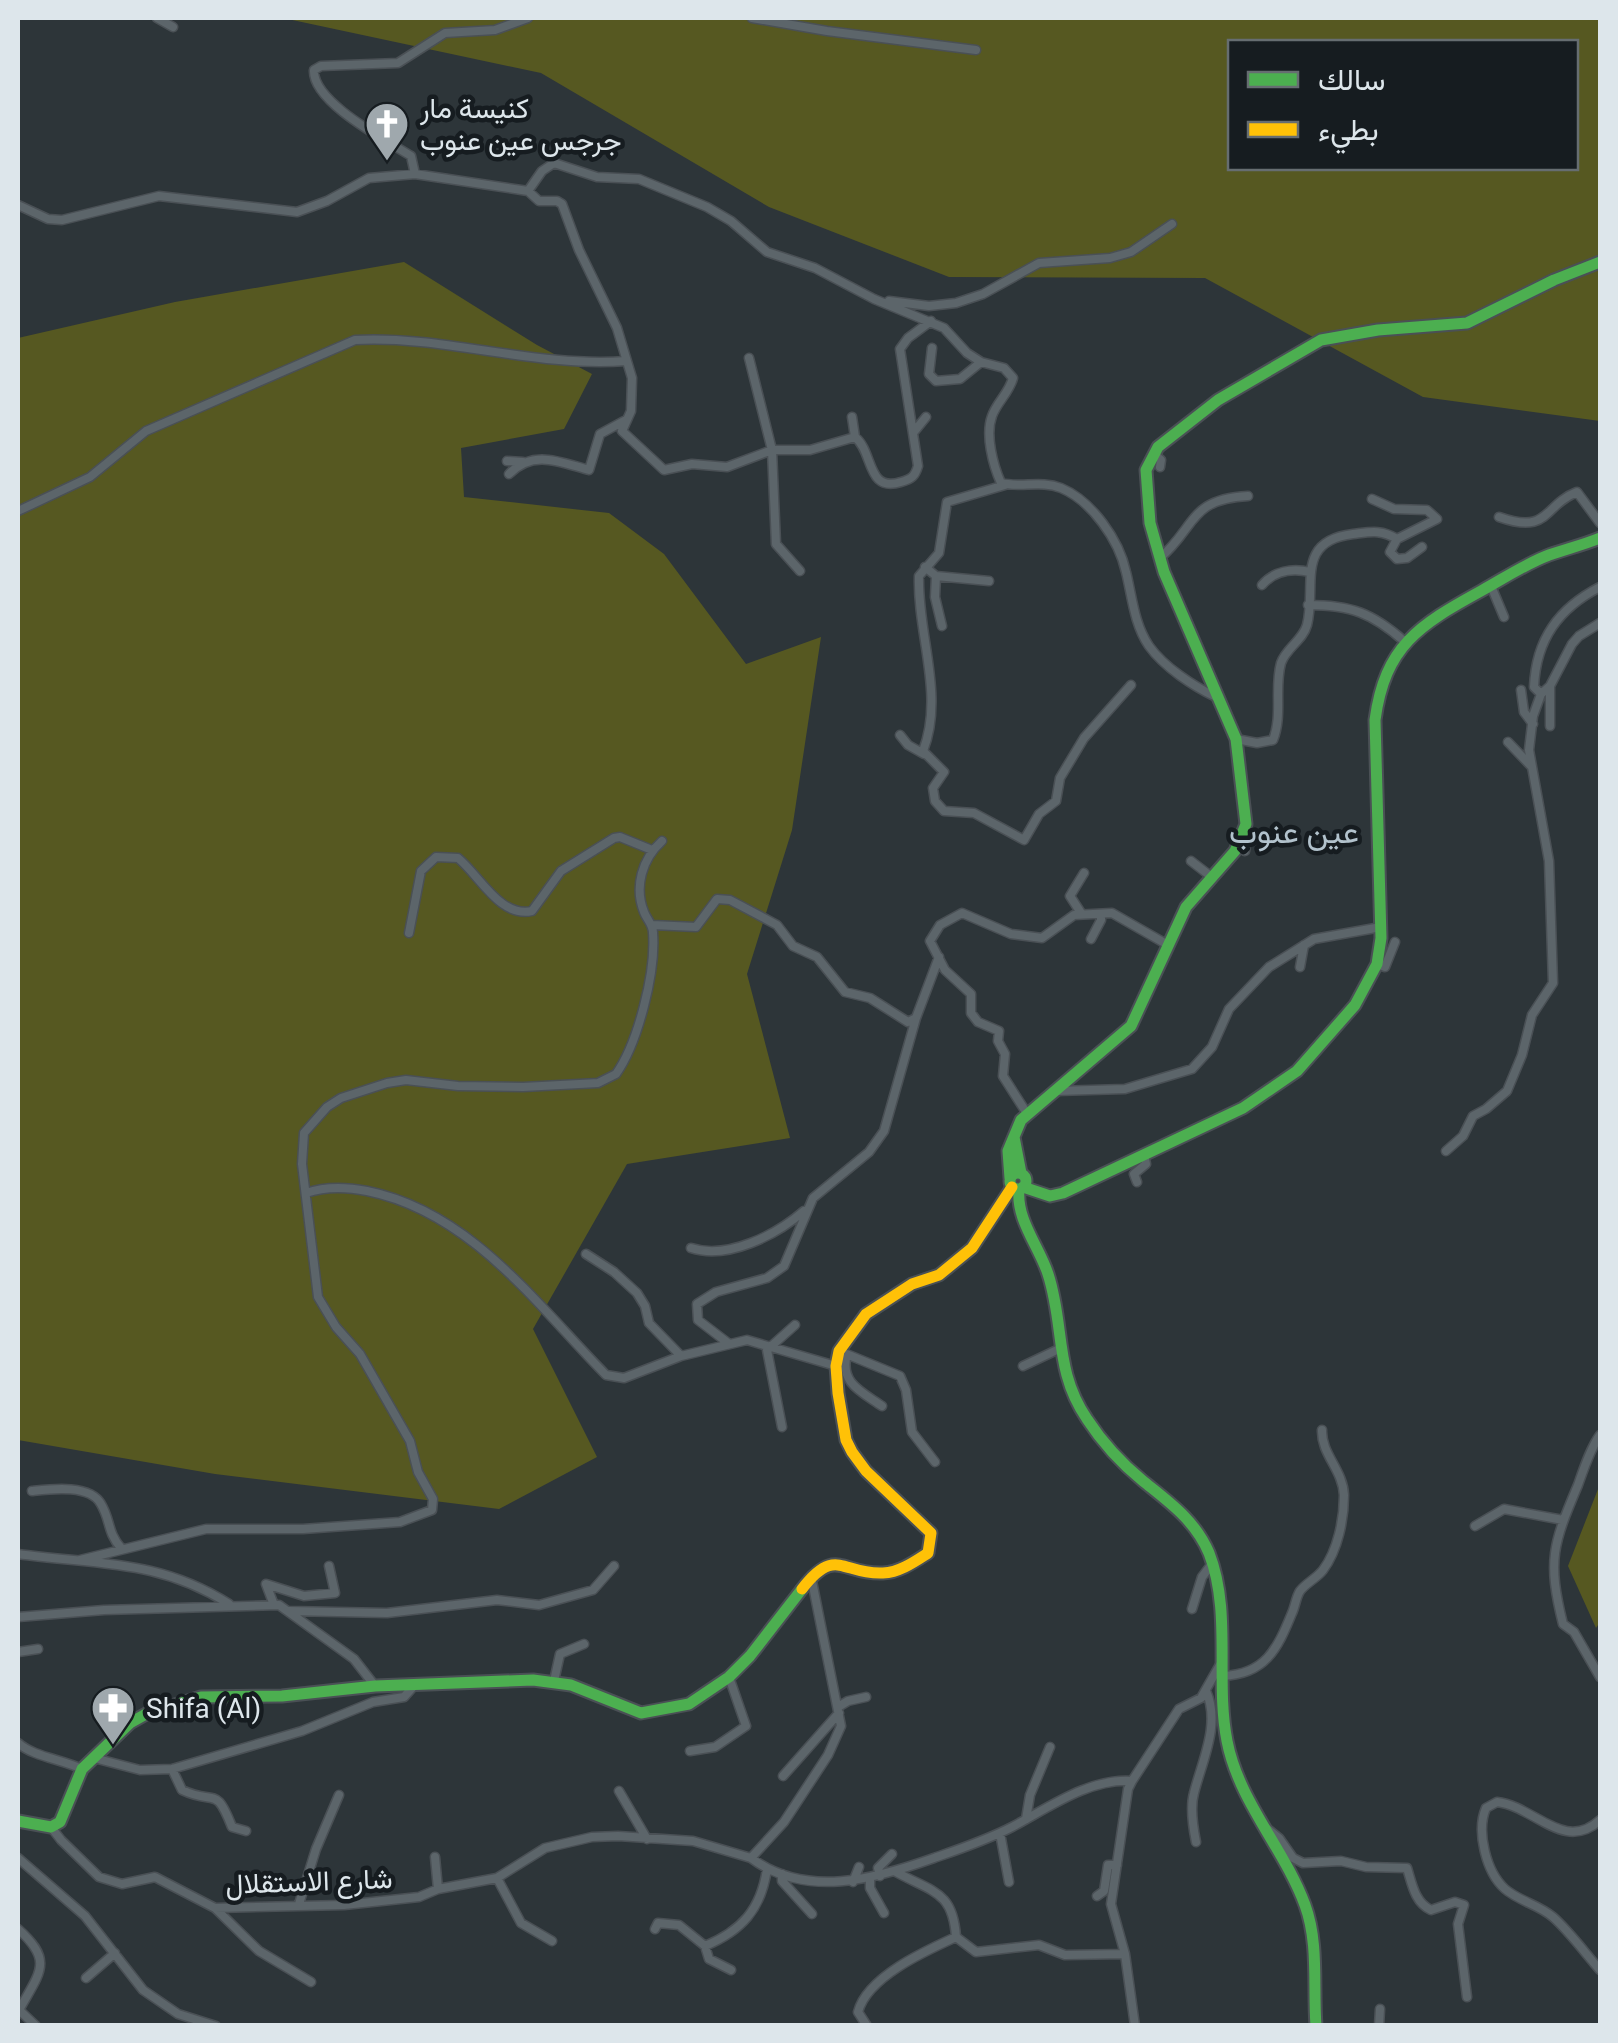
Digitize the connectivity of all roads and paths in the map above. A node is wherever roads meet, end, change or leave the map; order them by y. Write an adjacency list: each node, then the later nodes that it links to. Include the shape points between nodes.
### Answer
1 (158, 18): 4 (street)
2 (528, 18): 6 (street, via 495,30 445,32 398,63 314,70 336,105 411,156)
3 (752, 18): 5 (street)
4 (172, 27)
5 (976, 50)
6 (416, 174): 7 (street); 8 (street, via 369,178 297,212 160,196 57,220)
7 (528, 190): 11 (street, via 554,164 639,179 718,212 767,252); 15 (street, via 539,202 562,204)
8 (18, 205)
9 (1172, 224): 11 (street, via 1131,252 1039,263 956,303)
10 (1600, 262): 23 (main road, via 1466,323 1321,340 1218,400)
11 (874, 299): 12 (street)
12 (931, 321): 16 (street); 20 (street, via 900,349)
13 (932, 348): 16 (street, via 929,374 936,381 960,379)
14 (749, 358): 22 (street)
15 (626, 361): 19 (street, via 634,395); 31 (street, via 355,340 146,431 90,477)
16 (981, 362): 28 (street, via 1013,378 990,428 998,479)
17 (852, 417): 21 (street)
18 (926, 417): 20 (street)
19 (627, 418): 22 (street, via 625,435 664,470 728,466); 25 (street, via 600,434 589,470 548,459)
20 (914, 434): 21 (street, via 916,474 888,485 875,476)
21 (854, 437): 22 (street, via 810,450)
22 (772, 450): 39 (street, via 776,544)
23 (1154, 454): 26 (street); 37 (main road, via 1146,497)
24 (508, 460): 25 (street)
25 (524, 462): 27 (street)
26 (1160, 467)
27 (510, 474)
28 (1005, 485): 38 (street, via 946,502 938,552); 55 (street, via 1051,484 1082,502 1123,559 1148,644)
29 (1248, 496): 37 (street, via 1202,508)
30 (1372, 500): 34 (street, via 1427,510 1441,520)
31 (18, 511)
32 (1499, 517): 33 (street, via 1520,524 1544,519 1577,492)
33 (1600, 523)
34 (1397, 538): 36 (street, via 1390,552 1397,560); 40 (street, via 1384,531 1335,536 1318,550)
35 (1600, 538): 44 (main road)
36 (1422, 547)
37 (1160, 558): 55 (main road)
38 (924, 567): 41 (street); 63 (street, via 919,589 932,700)
39 (800, 571)
40 (1310, 572): 43 (street, via 1289,569); 46 (street)
41 (936, 576): 42 (street); 49 (street)
42 (988, 581)
43 (1262, 585)
44 (1490, 586): 47 (street); 50 (main road)
45 (1600, 586): 54 (street, via 1554,619 1535,676)
46 (1308, 604): 50 (street, via 1340,605 1374,617); 60 (street, via 1306,630 1282,662)
47 (1504, 616)
48 (1600, 623): 52 (street, via 1579,636)
49 (942, 626)
50 (1404, 641): 73 (main road, via 1376,692)
51 (1131, 686): 63 (street, via 1084,738 1060,778 1056,801 1024,840 980,816 939,807 933,788 943,768)
52 (1550, 686): 54 (street); 57 (street)
53 (1521, 690): 56 (street)
54 (1541, 694): 56 (street)
55 (1220, 698): 59 (main road)
56 (1532, 724): 64 (street)
57 (1550, 726)
58 (900, 735): 63 (street)
59 (1236, 739): 60 (street); 69 (main road, via 1246,809 1243,845)
60 (1274, 740): 62 (street)
61 (1508, 742): 64 (street)
62 (1277, 752)
63 (924, 754)
64 (1534, 769): 85 (street, via 1548,861 1553,983 1532,1014 1507,1090 1473,1116)
65 (662, 842): 66 (street)
66 (652, 850): 72 (street, via 640,889); 74 (street, via 614,838 568,866 532,911 519,913 458,858 436,857 421,872)
67 (1191, 861): 69 (street)
68 (1084, 873): 70 (street, via 1070,896)
69 (1212, 878): 77 (main road, via 1186,907)
70 (1081, 913): 71 (street); 79 (street, via 1042,938 1011,934 962,913 934,932 930,940)
71 (1101, 915): 75 (street); 77 (street, via 1112,914)
72 (652, 924): 82 (street, via 696,927 717,898 730,900 817,957 845,992 870,998 908,1022); 89 (street, via 639,1022 616,1074 598,1083 486,1087 406,1080 360,1090 327,1107 304,1133)
73 (1381, 927): 78 (street); 80 (main road)
74 (409, 933)
75 (1091, 939)
76 (1395, 942): 80 (street, via 1385,967)
77 (1168, 944): 83 (main road, via 1131,1026)
78 (1304, 945): 81 (street); 83 (street, via 1244,992 1192,1070 1125,1089)
79 (939, 956): 82 (street); 84 (street, via 970,994 978,1022 999,1031 1003,1076)
80 (1378, 964): 86 (main road, via 1355,1004 1285,1082)
81 (1300, 967)
82 (916, 1018): 90 (street, via 884,1131)
83 (1056, 1091): 84 (main road)
84 (1026, 1112): 87 (main road, via 1006,1154)
85 (1446, 1150)
86 (1144, 1154): 87 (main road, via 1050,1196); 88 (street)
87 (1019, 1182): 96 (main road, via 1020,1214 1042,1255 1058,1315); 97 (main road, via 972,1248 866,1314 844,1340)
88 (1136, 1182)
89 (306, 1193): 98 (street, via 350,1188 431,1212 532,1294 606,1376 624,1378); 109 (street, via 318,1296 410,1442 432,1510 400,1522 206,1528)
90 (808, 1208): 91 (street, via 787,1226 738,1246 708,1254); 94 (street, via 780,1271 726,1287 697,1304 698,1320)
91 (691, 1248)
92 (586, 1254): 98 (street, via 638,1293 649,1323)
93 (795, 1325): 95 (street)
94 (728, 1343): 95 (street); 98 (street)
95 (770, 1345): 99 (street); 102 (street)
96 (1059, 1349): 100 (street); 114 (main road, via 1065,1380 1086,1418 1128,1468 1188,1519)
97 (843, 1352): 99 (main road); 101 (street, via 848,1380); 105 (street, via 900,1376 912,1432)
98 (681, 1356)
99 (836, 1366): 115 (main road, via 852,1452 924,1522 932,1543 928,1553 896,1570 832,1563)
100 (1023, 1366)
101 (882, 1406)
102 (782, 1427)
103 (1322, 1430): 124 (street, via 1344,1491 1333,1550 1321,1573 1300,1591 1264,1664 1239,1674)
104 (1600, 1434): 107 (street)
105 (935, 1462)
106 (32, 1491): 109 (street, via 93,1494)
107 (1562, 1520): 108 (street, via 1504,1510); 126 (street, via 1552,1582 1563,1624)
108 (1475, 1526)
109 (121, 1548): 111 (street)
110 (18, 1554): 111 (street)
111 (80, 1560): 116 (street, via 158,1571)
112 (328, 1566): 117 (street, via 335,1593 304,1596 266,1584)
113 (614, 1566): 119 (street, via 593,1590 539,1605 497,1600 386,1614)
114 (1211, 1566): 118 (street); 124 (main road)
115 (811, 1576): 125 (main road); 132 (street)
116 (230, 1604): 117 (street); 120 (street)
117 (274, 1605): 119 (street)
118 (1192, 1609)
119 (289, 1612): 128 (street, via 354,1659)
120 (18, 1617)
121 (584, 1644): 127 (street, via 560,1654)
122 (38, 1649): 123 (street)
123 (18, 1652)
124 (1221, 1669): 130 (street); 146 (main road, via 1231,1758)
125 (729, 1677): 127 (main road, via 689,1704 659,1712 641,1712); 135 (street, via 746,1726 715,1747)
126 (1600, 1677)
127 (554, 1681): 129 (main road)
128 (375, 1686): 129 (main road); 136 (main road, via 185,1700 130,1723)
129 (413, 1688): 138 (street, via 404,1697 373,1702 302,1732)
130 (1206, 1691): 140 (street, via 1180,1709); 151 (street, via 1212,1720 1207,1761 1192,1797)
131 (866, 1697): 132 (street, via 848,1700)
132 (839, 1710): 139 (street); 155 (street, via 841,1726 828,1755)
133 (18, 1743): 137 (street)
134 (1050, 1747): 143 (street)
135 (690, 1751)
136 (94, 1758): 137 (main road); 138 (street, via 140,1770)
137 (82, 1769): 147 (main road, via 60,1822)
138 (172, 1769): 148 (street, via 182,1790 220,1800 232,1827)
139 (783, 1776)
140 (1132, 1781): 143 (street, via 1082,1790); 156 (street)
141 (619, 1792): 150 (street)
142 (339, 1795): 167 (street)
143 (1026, 1819): 149 (street)
144 (1600, 1820): 179 (street, via 1583,1830 1556,1830 1498,1802 1486,1808 1482,1822 1498,1881 1550,1914)
145 (18, 1821): 147 (main road)
146 (1260, 1824): 182 (street, via 1303,1863 1407,1868 1425,1908 1464,1905 1458,1924); 189 (main road, via 1310,1923)
147 (52, 1826): 168 (street, شارع الاستقلال, via 99,1878 122,1884 154,1877)
148 (246, 1831)
149 (1000, 1832): 159 (street); 164 (street)
150 (647, 1838): 155 (street, شارع الاستقلال, via 712,1844); 161 (street, شارع الاستقلال, via 558,1844)
151 (1196, 1842)
152 (892, 1854): 162 (street)
153 (435, 1857): 165 (street)
154 (18, 1858): 176 (street, via 85,1916)
155 (751, 1858): 158 (street, شارع الاستقلال)
156 (1117, 1865): 166 (street, via 1108,1865); 177 (street, via 1110,1904)
157 (859, 1866): 163 (street)
158 (767, 1870): 160 (street); 175 (street, via 752,1915)
159 (896, 1872): 162 (street); 173 (street, via 946,1900)
160 (782, 1874): 163 (street); 170 (street)
161 (497, 1878): 165 (street, شارع الاستقلال); 174 (street, via 521,1923)
162 (875, 1878): 163 (street); 169 (street, via 870,1888)
163 (853, 1882)
164 (1010, 1882)
165 (438, 1889): 167 (street, شارع الاستقلال, via 386,1902)
166 (1097, 1896)
167 (299, 1904): 168 (street, شارع الاستقلال)
168 (215, 1908): 181 (street, via 259,1951)
169 (884, 1913)
170 (812, 1914)
171 (18, 1929): 183 (street, via 41,1958)
172 (655, 1929): 175 (street, via 658,1923 679,1925)
173 (956, 1936): 177 (street, via 976,1952 1039,1945 1065,1954); 187 (street, via 872,1988 858,2012)
174 (552, 1941)
175 (705, 1946): 178 (street, via 710,1960)
176 (115, 1953): 180 (street); 186 (street, via 155,1999)
177 (1125, 1954): 188 (street)
178 (732, 1970)
179 (1600, 1970)
180 (86, 1978)
181 (311, 1982)
182 (1467, 1997)
183 (18, 2009): 185 (street)
184 (1380, 2009): 190 (street)
185 (36, 2026)
186 (216, 2026)
187 (867, 2026)
188 (1135, 2026)
189 (1316, 2026)
190 (1379, 2026)

